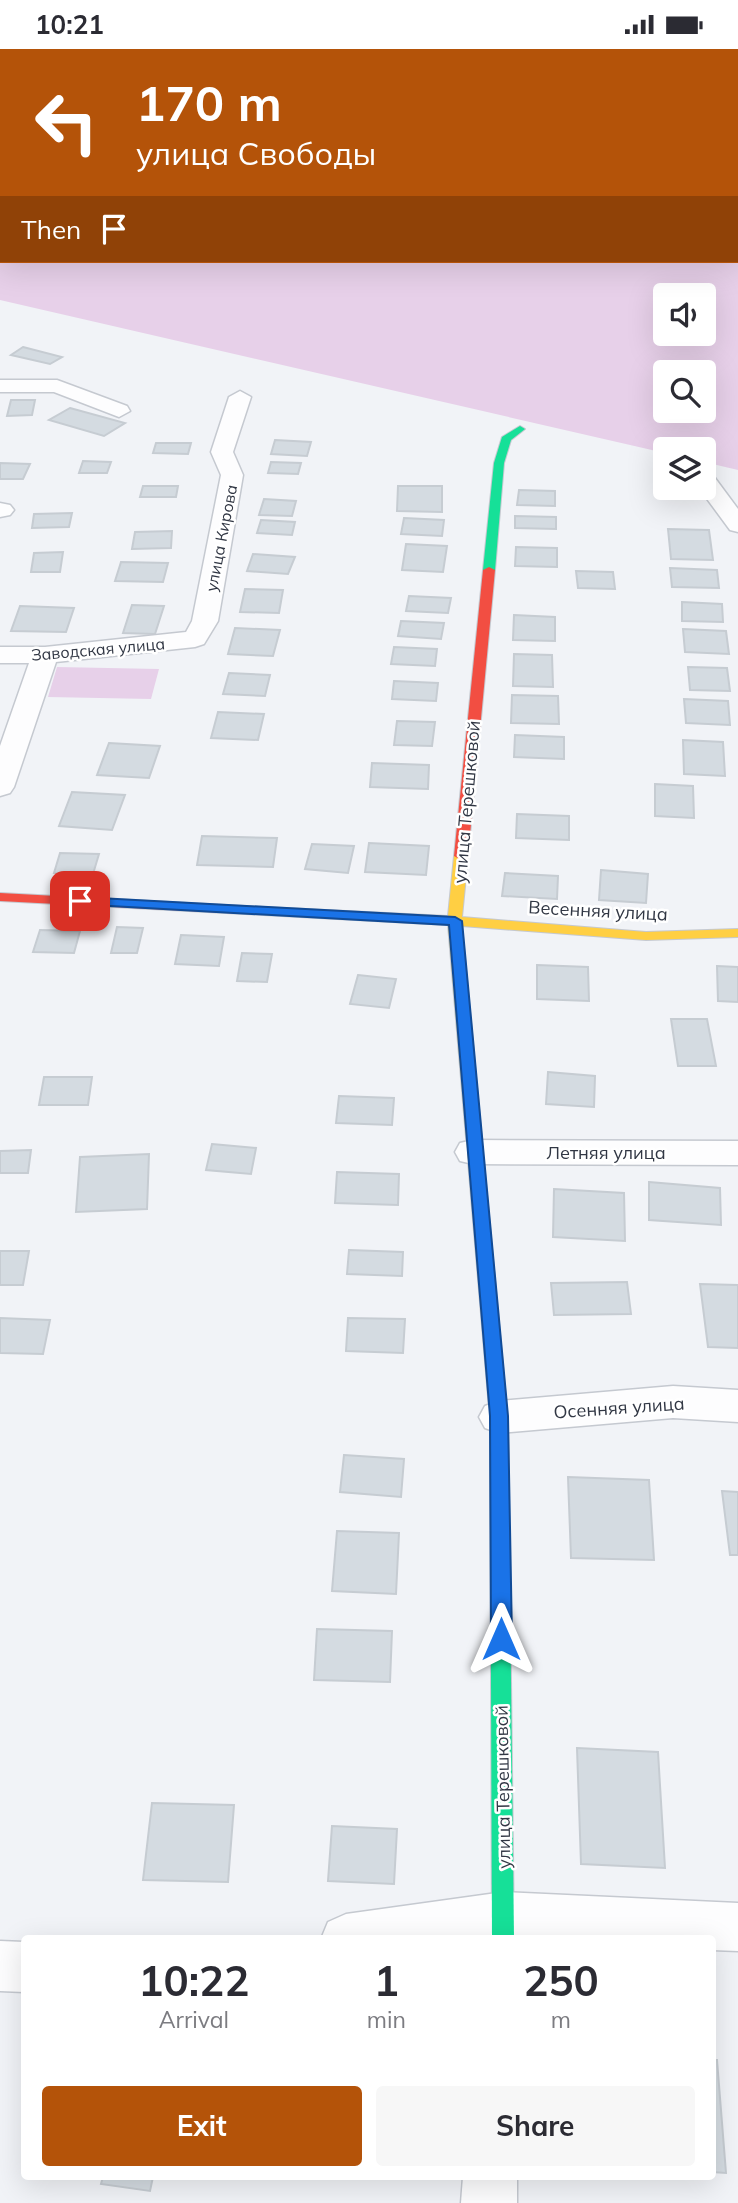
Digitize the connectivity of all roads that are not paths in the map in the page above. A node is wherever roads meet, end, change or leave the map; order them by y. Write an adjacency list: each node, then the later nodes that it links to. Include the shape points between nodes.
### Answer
1 (0, 386): 3 (street, via 57,386)
2 (240, 397): 7 (street, улица Кирова, via 222,452 232,475 205,621)
3 (119, 411)
4 (520, 429): 12 (street, улица Терешковой, via 506,439 499,463)
5 (716, 495): 6 (street)
6 (738, 525)
7 (195, 639): 9 (street, Заводская улица)
8 (0, 655): 9 (street, Заводская улица)
9 (45, 655): 10 (street)
10 (0, 787)
11 (0, 897): 12 (street, Весенняя улица)
12 (455, 921): 13 (street, Весенняя улица, via 646,936); 14 (street, улица Терешковой)
13 (738, 933)
14 (474, 1152): 15 (street, Летняя улица); 17 (street, улица Терешковой)
15 (738, 1153)
16 (738, 1406): 17 (street, Осенняя улица, via 673,1402)
17 (499, 1416): 19 (street, улица Терешковой)
18 (738, 1927): 19 (street)
19 (504, 1928): 20 (street)
20 (403, 1935)
21 (0, 1966): 22 (street)
22 (21, 1967)
23 (490, 2180): 24 (street)
24 (489, 2203)

